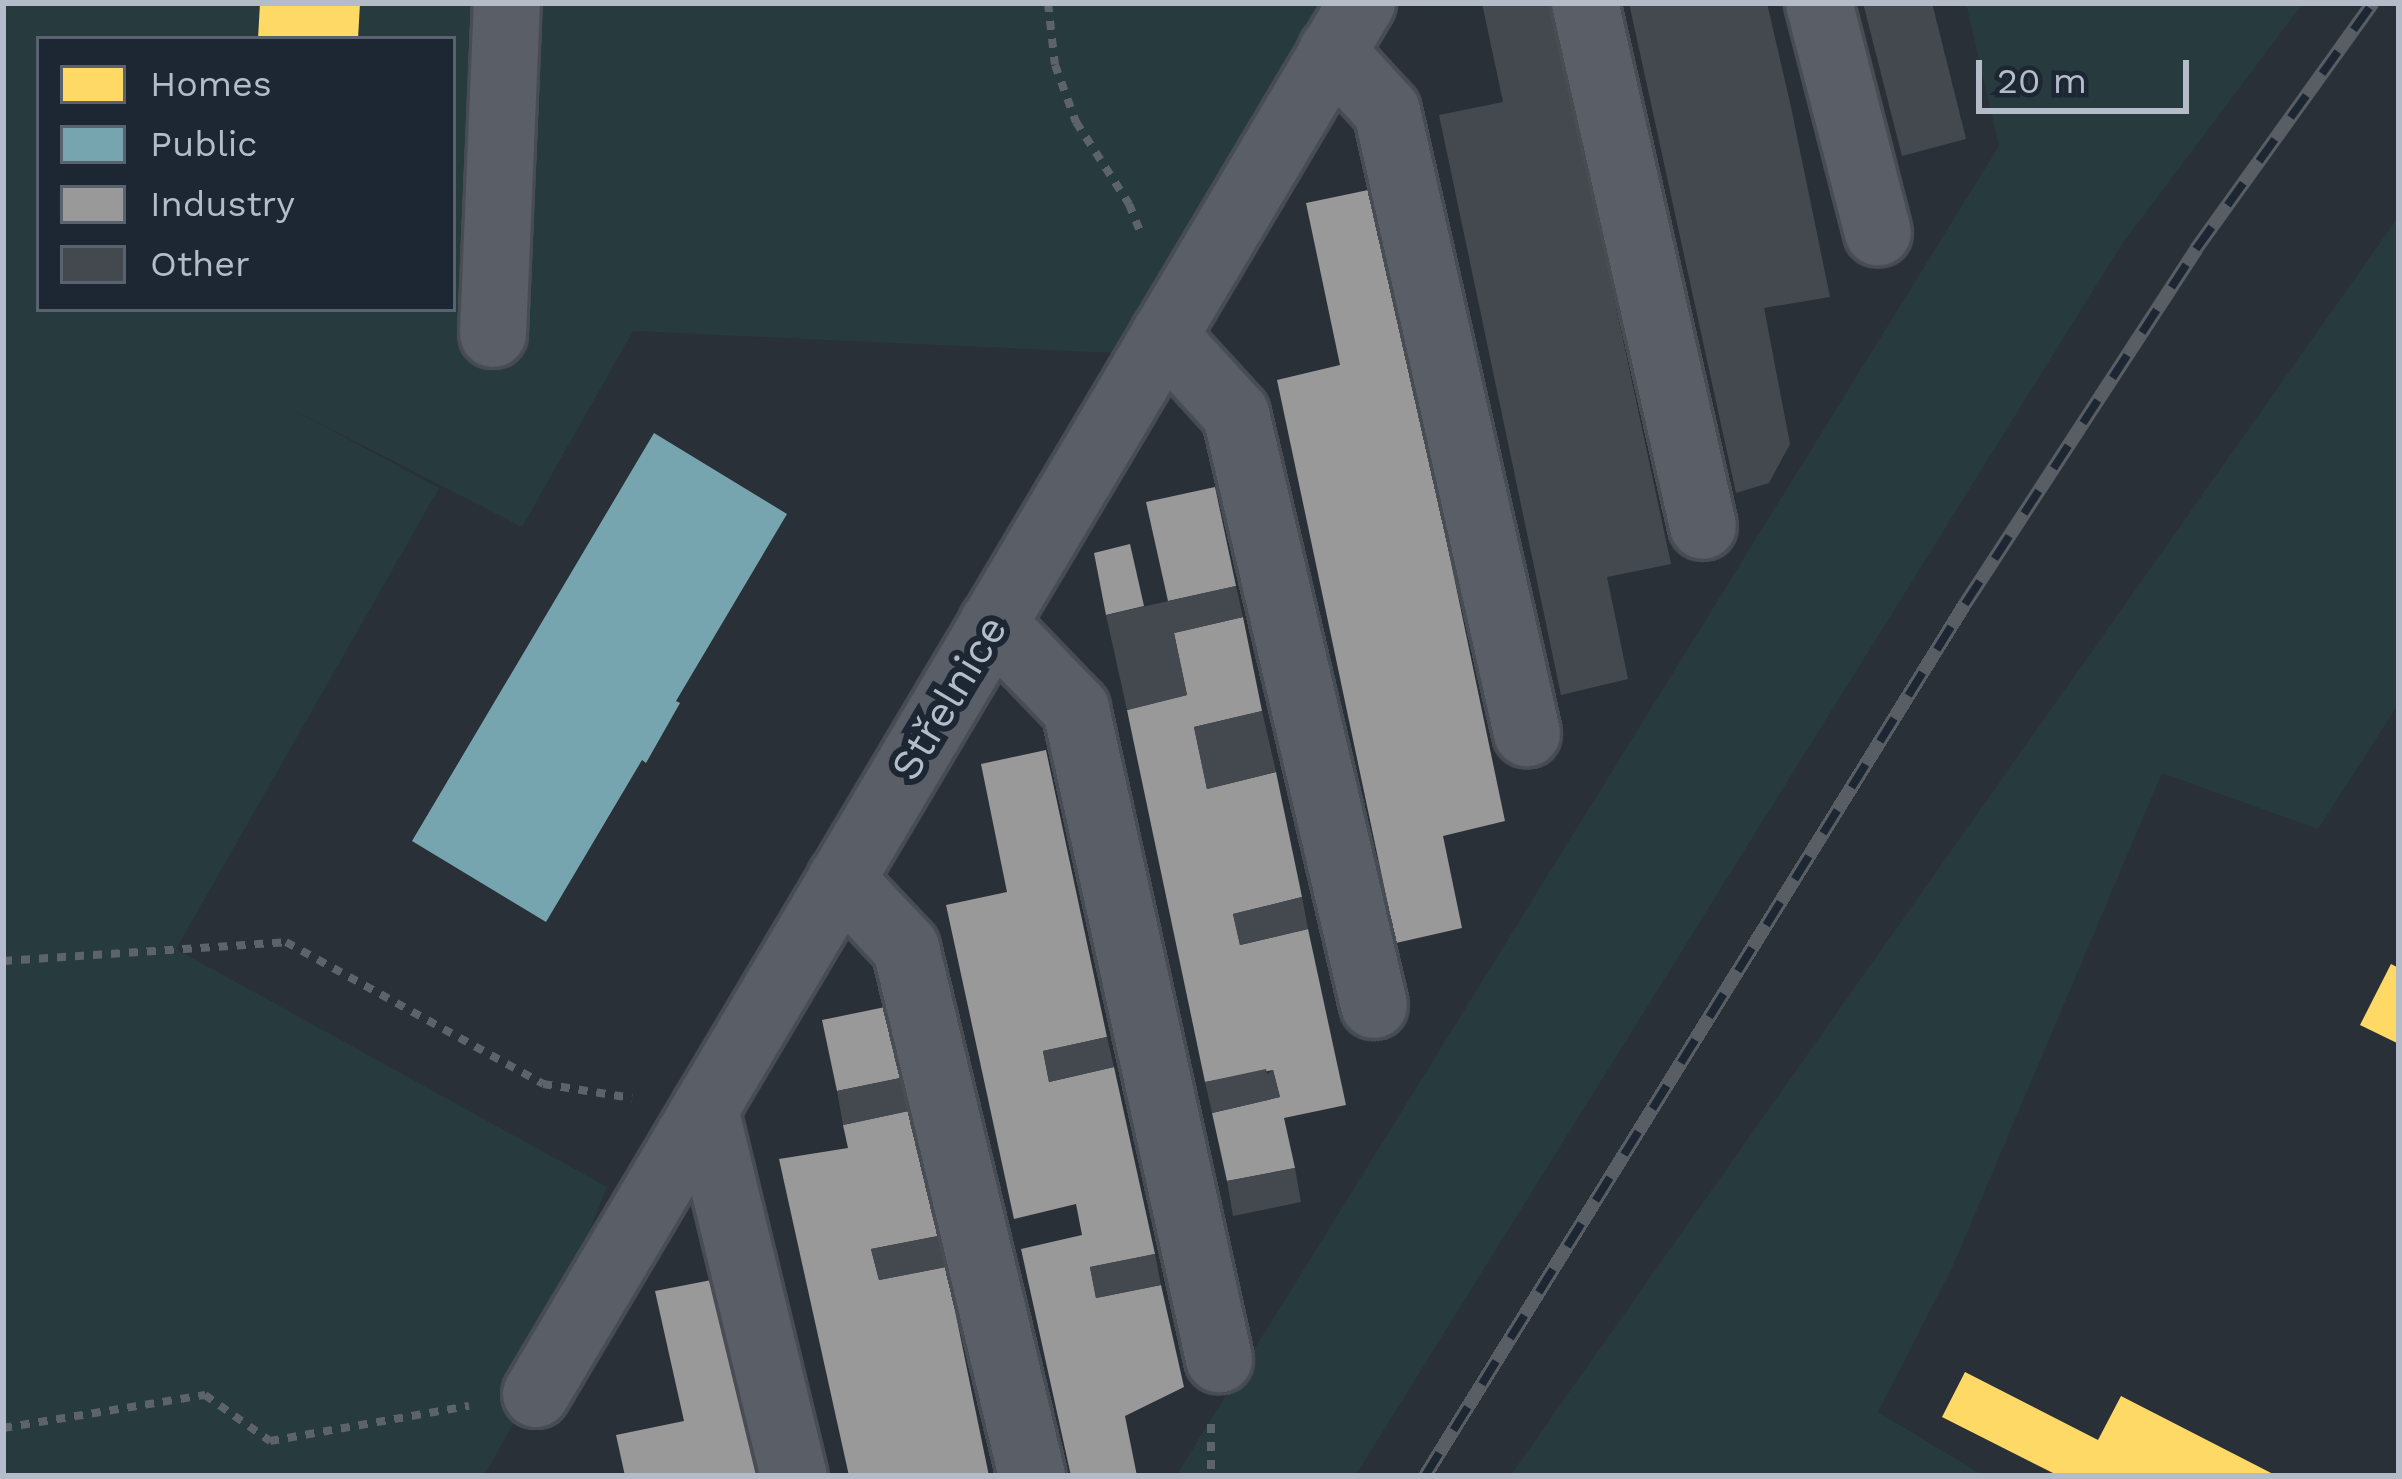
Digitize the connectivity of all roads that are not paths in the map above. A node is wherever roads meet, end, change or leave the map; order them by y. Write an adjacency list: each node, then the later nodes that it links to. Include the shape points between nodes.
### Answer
1 (507, 3): 6 (street)
2 (1585, 3): 8 (street)
3 (1820, 3): 5 (street)
4 (1347, 27): 7 (street, Střelnice); 10 (street, via 1387,111)
5 (1878, 233)
6 (493, 334)
7 (1164, 335): 9 (street, Střelnice); 12 (street, via 1236,414)
8 (1703, 526)
9 (993, 623): 11 (street, Střelnice); 14 (street, via 1076,709)
10 (1527, 733)
11 (842, 879): 13 (street, Střelnice); 17 (street, via 906,948)
12 (1373, 1005)
13 (705, 1109): 15 (street, Střelnice); 16 (street)
14 (1219, 1359)
15 (536, 1394)
16 (794, 1476)
17 (1032, 1476)

